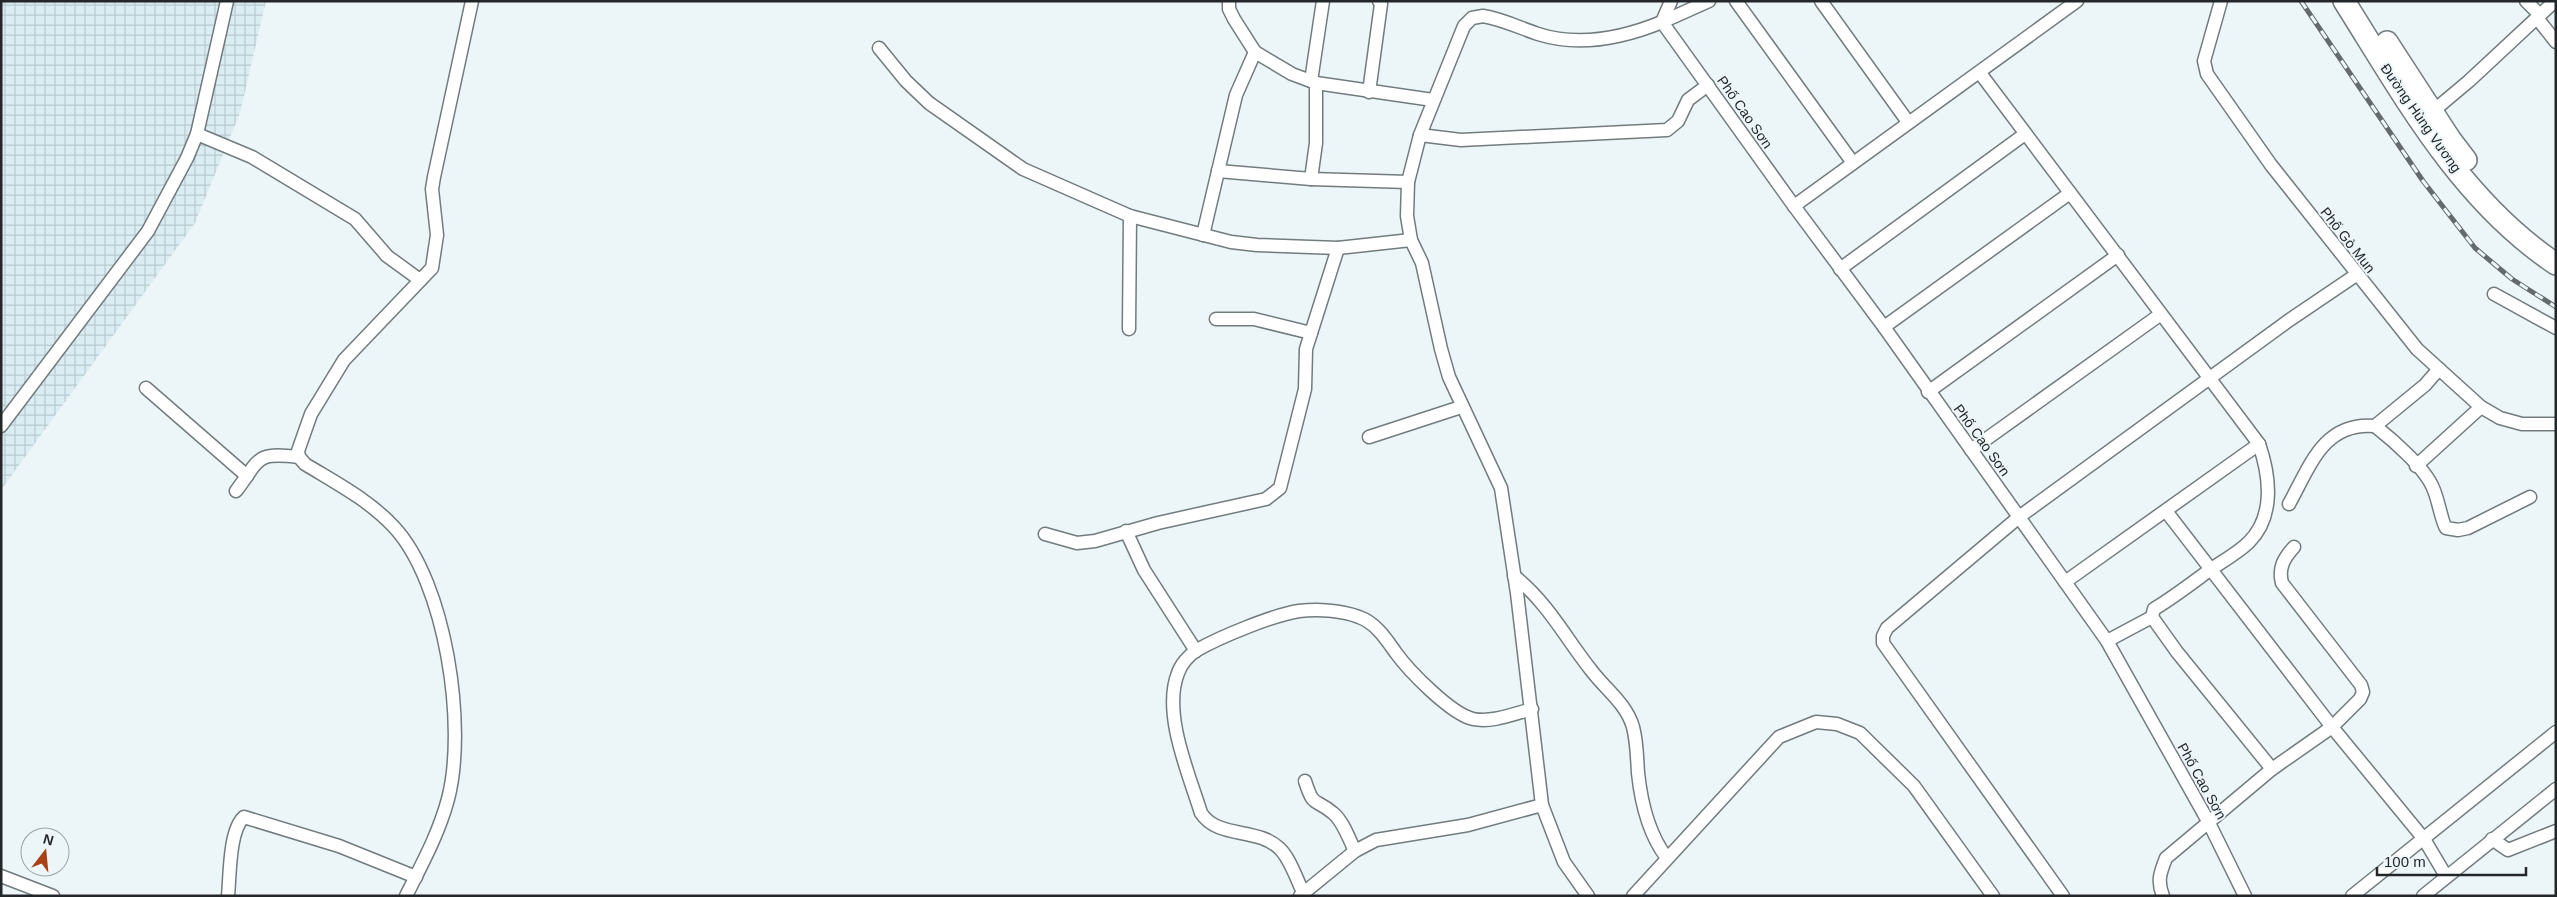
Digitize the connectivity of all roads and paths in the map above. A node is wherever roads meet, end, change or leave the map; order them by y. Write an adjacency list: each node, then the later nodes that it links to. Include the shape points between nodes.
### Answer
1 (227, 1): 28 (street)
2 (472, 1): 46 (street, via 434,177 436,254 432,268)
3 (1229, 1): 20 (street, via 1231,14)
4 (1323, 1): 22 (street)
5 (1379, 1): 24 (street, via 1380,19)
6 (1671, 1): 17 (street)
7 (1709, 1): 17 (street)
8 (1736, 1): 31 (street)
9 (1822, 1): 27 (street)
10 (2077, 1): 21 (street)
11 (2220, 1): 45 (street, Phố Gò Mun, via 2204,61 2207,74 2271,165)
12 (2344, 1): 43 (highway, Đường Hùng Vương, via 2443,154 2472,190 2527,242)
13 (2361, 1): 26 (highway, Đường Hùng Vương)
14 (2526, 1): 16 (street)
15 (2555, 1): 16 (street)
16 (2539, 17): 18 (street); 26 (street)
17 (1662, 22): 23 (street, Phố Cao Sơn); 25 (street, via 1639,32 1579,40 1539,34 1494,18 1472,18 1464,26)
18 (2556, 42)
19 (879, 48): 37 (street, via 928,103 1023,169)
20 (1255, 52): 22 (street, via 1292,74); 32 (street, via 1236,95)
21 (1980, 73): 27 (street); 29 (street)
22 (1314, 82): 24 (street); 33 (street, via 1316,143)
23 (1708, 85): 30 (street, via 1688,100 1678,121 1667,130 1461,140); 36 (street, Phố Cao Sơn)
24 (1369, 92): 25 (street)
25 (1433, 100): 30 (street)
26 (2432, 112): 40 (highway, Đường Hùng Vương, via 2482,179)
27 (1908, 122): 31 (street)
28 (197, 134): 46 (street, via 252,157 355,219 387,256); 61 (street, via 148,231)
29 (2025, 134): 35 (street); 44 (street)
30 (1420, 135): 34 (street)
31 (1853, 163): 36 (street)
32 (1218, 171): 33 (street); 38 (street)
33 (1311, 179): 34 (street)
34 (1408, 182): 39 (street, via 1406,207)
35 (2070, 193): 42 (street); 50 (street)
36 (1794, 206): 44 (street, Phố Cao Sơn)
37 (1130, 216): 38 (street); 52 (street)
38 (1203, 235): 41 (street, via 1257,245)
39 (1411, 240): 41 (street); 58 (street, via 1422,263 1441,349)
40 (2556, 247)
41 (1338, 248): 53 (street)
42 (2118, 256): 48 (street); 57 (street)
43 (2556, 264)
44 (1840, 269): 50 (street, Phố Cao Sơn)
45 (2356, 275): 54 (street, Phố Gò Mun, via 2405,337); 55 (street)
46 (420, 280): 66 (street, via 344,360 311,414 300,442)
47 (2494, 294): 51 (street)
48 (2161, 314): 55 (street); 65 (street)
49 (1216, 319): 53 (street, via 1254,319)
50 (1884, 327): 57 (street, Phố Cao Sơn)
51 (2556, 328)
52 (1129, 329)
53 (1311, 333): 74 (street, via 1305,360 1305,389 1280,488 1266,498)
54 (2439, 368): 59 (street, Phố Gò Mun); 62 (street, via 2425,385)
55 (2209, 379): 64 (street); 73 (street)
56 (146, 388): 68 (street)
57 (1928, 392): 65 (street, Phố Cao Sơn)
58 (1461, 406): 63 (street); 78 (street, via 1500,488)
59 (2481, 407): 60 (street, Phố Gò Mun, via 2500,418 2522,424); 67 (street)
60 (2556, 424)
61 (1, 426)
62 (2376, 426): 67 (street, via 2396,442); 71 (street, via 2345,429 2320,448)
63 (1369, 437)
64 (2259, 444): 72 (street); 77 (street, via 2268,480 2267,507 2261,526 2248,543)
65 (1971, 450): 73 (street, Phố Cao Sơn)
66 (299, 457): 68 (street, via 264,456); 98 (street, via 369,504 404,539 426,581 450,662 454,734 449,796 440,827)
67 (2416, 466): 70 (street, via 2432,485 2443,525 2451,529 2468,528)
68 (247, 476): 69 (street)
69 (236, 491)
70 (2530, 496)
71 (2290, 504)
72 (2166, 511): 77 (street); 79 (street)
73 (2019, 517): 79 (street, Phố Cao Sơn); 106 (street, via 1887,628 1883,636 1884,643)
74 (1126, 531): 75 (street, via 1077,543); 82 (street, via 1144,570)
75 (1045, 534)
76 (2294, 547): 84 (street, via 2284,557 2279,573 2282,583 2361,685 2363,692)
77 (2210, 570): 80 (street, via 2154,610); 84 (street)
78 (1514, 576): 83 (street); 95 (street, via 1543,602 1588,666 1628,715 1637,746 1644,807 1657,843)
79 (2065, 582): 81 (street, Phố Cao Sơn)
80 (2152, 617): 81 (street); 86 (street)
81 (2107, 641): 90 (street, Phố Cao Sơn)
82 (1196, 651): 83 (street, via 1274,616 1300,611 1334,611 1360,617 1379,630 1407,667 1455,710 1472,719 1490,720); 99 (street, via 1177,674 1173,708 1175,727 1200,813 1206,822 1217,827 1258,836 1280,848)
83 (1532, 709): 89 (street)
84 (2332, 727): 86 (street); 92 (street)
85 (2556, 732): 92 (street)
86 (2272, 769): 90 (street)
87 (1304, 781): 94 (street, via 1315,803 1339,820)
88 (2556, 789): 93 (street)
89 (1542, 804): 94 (street, via 1468,825 1376,840); 103 (street, via 1564,862)
90 (2208, 821): 107 (street, via 2166,858 2159,875); 108 (street, Phố Cao Sơn)
91 (2556, 830): 93 (street, via 2508,850)
92 (2424, 839): 97 (street); 109 (street)
93 (2492, 839): 97 (street)
94 (1355, 852): 99 (street)
95 (1667, 858): 104 (street); 105 (street, via 1779,737 1816,722 1837,724 1860,733 1914,786)
96 (1, 876): 100 (street)
97 (2446, 876): 110 (street)
98 (416, 877): 101 (street, via 339,846 244,817 236,827); 102 (street)
99 (1302, 894)
100 (53, 896)
101 (228, 896)
102 (406, 896)
103 (1588, 896)
104 (1633, 896)
105 (1993, 896)
106 (2063, 896)
107 (2163, 896)
108 (2245, 896)
109 (2352, 896)
110 (2423, 896)

